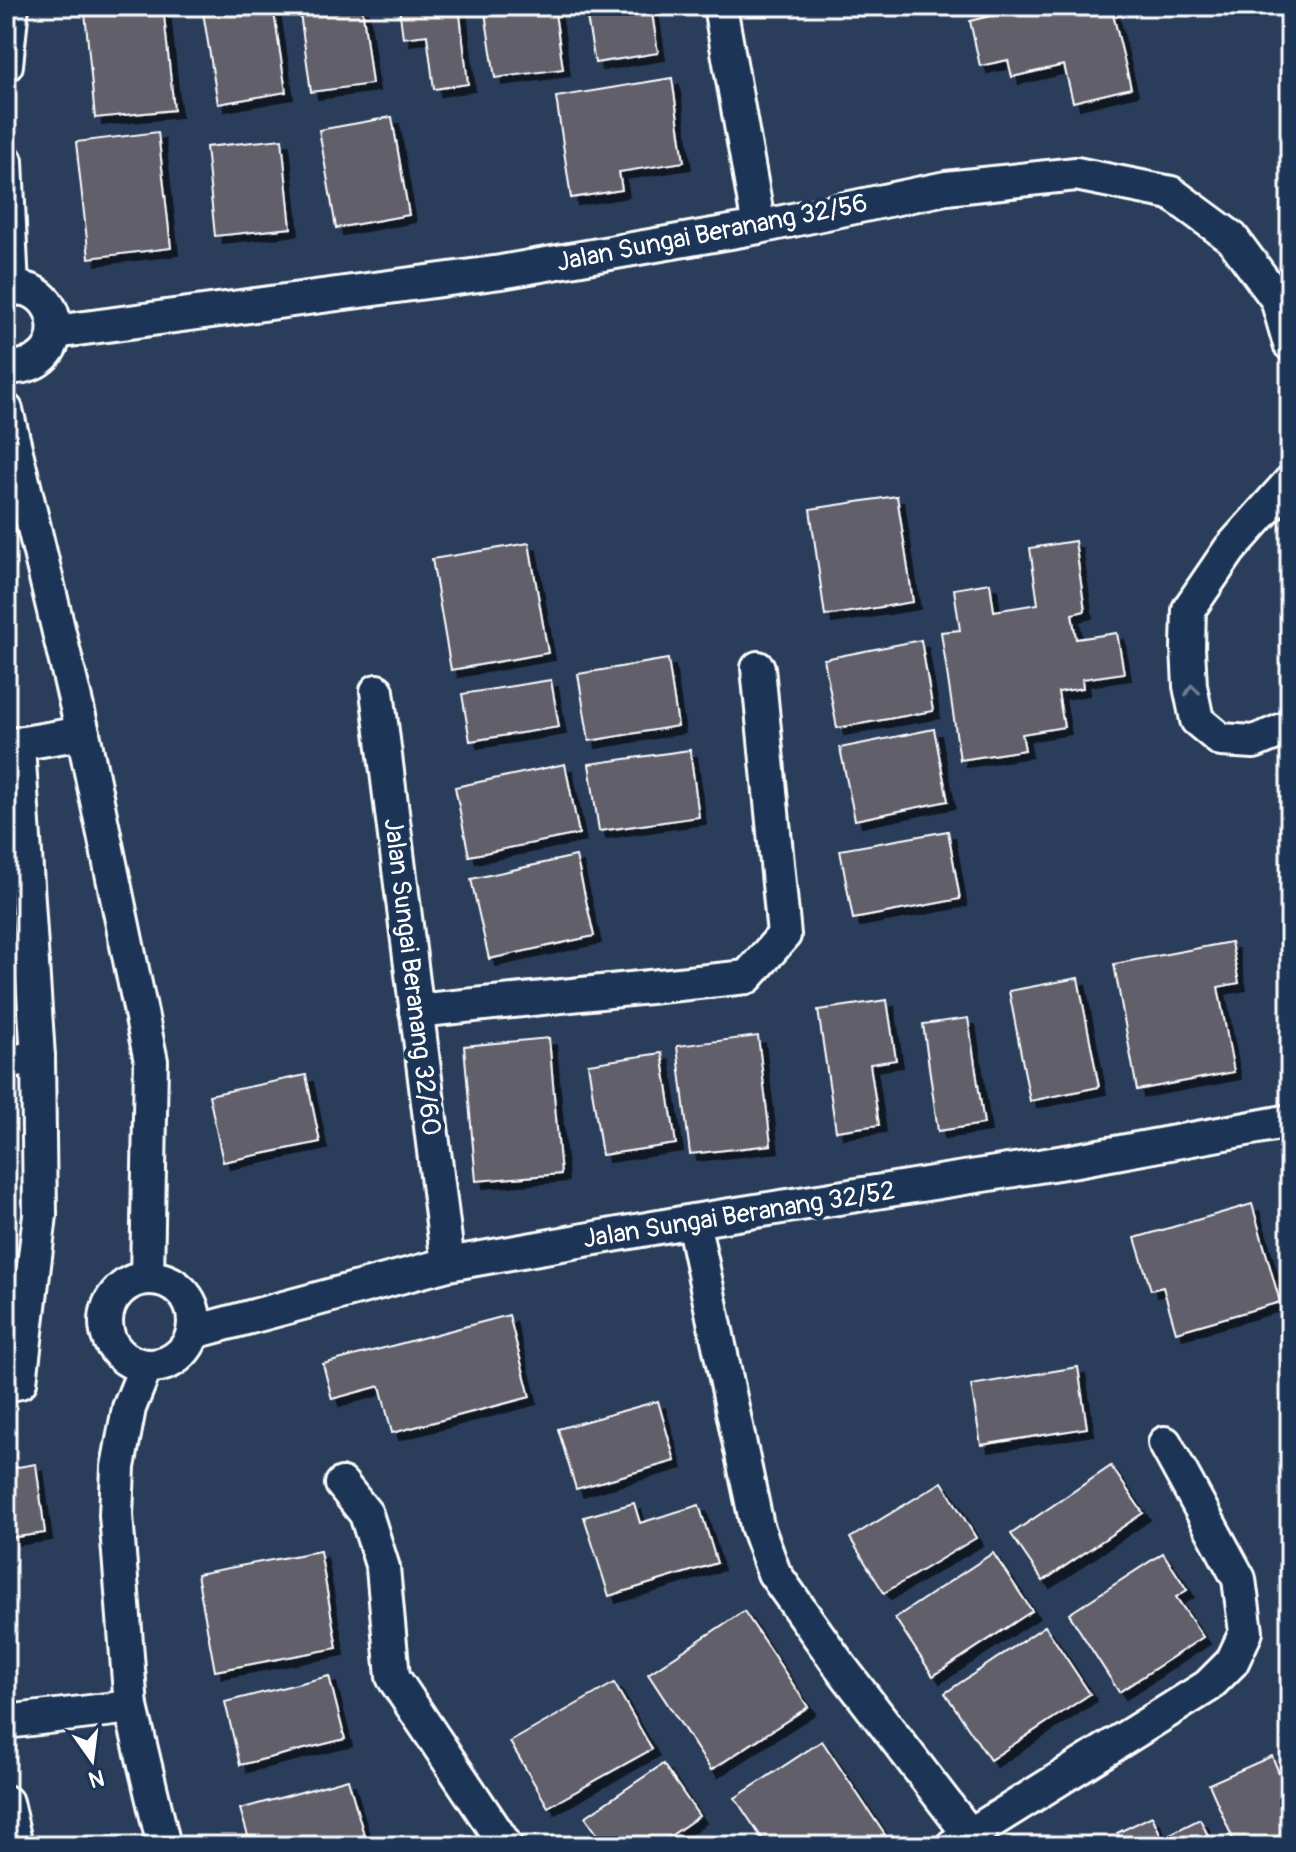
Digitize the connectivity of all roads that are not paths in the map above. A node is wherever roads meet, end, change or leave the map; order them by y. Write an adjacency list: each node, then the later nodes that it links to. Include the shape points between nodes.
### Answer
1 (12, 6): 3 (street)
2 (720, 6): 5 (street)
3 (6, 65)
4 (6, 161): 6 (street)
5 (759, 227): 7 (street, Jalan Sungai Beranang 32/56, via 501,272); 8 (street, Jalan Sungai Beranang 32/56, via 946,188 1076,174 1171,193 1232,238 1277,299)
6 (9, 289): 7 (street, via 27,290 49,305)
7 (55, 332): 9 (street, via 52,345 33,364)
8 (1290, 344)
9 (6, 367)
10 (6, 410): 15 (street)
11 (1290, 482): 14 (street, one-way to 11, via 1254,742 1221,740 1197,720 1188,648 1189,609 1230,549)
12 (758, 668): 17 (street, via 784,935 747,977)
13 (377, 691): 17 (street, Jalan Sungai Beranang 32/60)
14 (1290, 727)
15 (83, 733): 16 (street); 23 (street, via 151,1061)
16 (12, 746): 18 (street)
17 (416, 1011): 22 (street, Jalan Sungai Beranang 32/60)
18 (38, 1057): 19 (street); 26 (street, via 40,1215 20,1382)
19 (6, 1063)
20 (1290, 1121): 21 (street, Jalan Sungai Beranang 32/52)
21 (693, 1221): 22 (street, Jalan Sungai Beranang 32/52); 32 (street, via 757,1526 774,1573)
22 (448, 1264): 24 (street, Jalan Sungai Beranang 32/52)
23 (147, 1278): 24 (street, via 162,1279 186,1294); 25 (street, via 116,1293 106,1314 114,1349)
24 (194, 1332): 25 (street, via 177,1358)
25 (146, 1366): 29 (street, via 129,1408 118,1467 116,1515)
26 (6, 1385)
27 (1165, 1443): 32 (street, via 1239,1579 1246,1632 1232,1662 1208,1686)
28 (342, 1484): 35 (street, via 366,1514 383,1568 393,1677)
29 (131, 1707): 30 (street); 34 (street)
30 (6, 1722)
31 (6, 1802): 33 (street)
32 (960, 1840)
33 (16, 1846)
34 (164, 1846)
35 (506, 1846)

